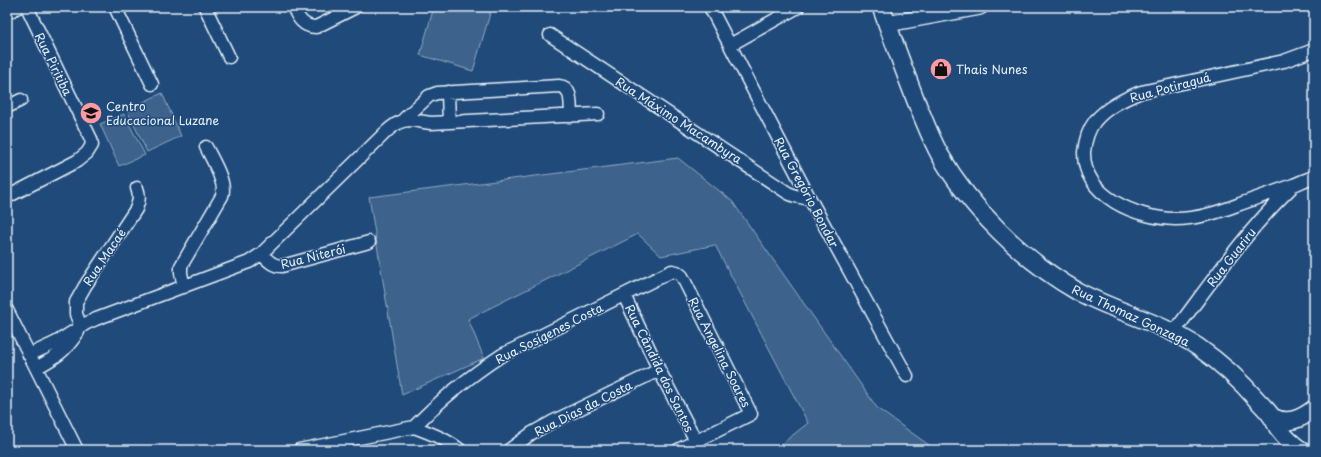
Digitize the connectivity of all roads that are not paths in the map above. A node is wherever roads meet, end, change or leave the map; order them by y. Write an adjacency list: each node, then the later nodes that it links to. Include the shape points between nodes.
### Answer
1 (18, 7): 11 (street)
2 (27, 7): 29 (street, Rua Piritiba, via 92,145 88,153 77,161)
3 (115, 7): 17 (street)
4 (205, 7): 16 (street)
5 (293, 7): 6 (street, via 305,25 310,27 316,27)
6 (356, 7)
7 (710, 7): 14 (street, Rua Gregório Bondar)
8 (798, 7): 14 (street)
9 (882, 7): 12 (main road, Rua Thomaz Gonzaga)
10 (980, 7): 12 (street)
11 (7, 13)
12 (887, 24): 38 (main road, Rua Thomaz Gonzaga, via 927,129 940,155 988,219 1002,234 1053,276 1078,291)
13 (550, 35): 30 (street, Rua Máximo Macambyra, via 788,193)
14 (730, 45): 30 (street, Rua Gregório Bondar)
15 (1314, 50): 27 (street, Rua Potiraguá, via 1284,61 1141,92 1122,100 1105,112 1088,132 1084,143 1087,172 1095,185 1121,206 1157,218 1176,219 1212,214)
16 (229, 57)
17 (152, 84)
18 (448, 92): 22 (street, via 564,86 569,95); 23 (street, via 429,96); 24 (street)
19 (21, 100): 20 (street)
20 (7, 107)
21 (598, 114): 22 (street)
22 (571, 116): 24 (street)
23 (404, 120): 24 (street); 32 (street, via 386,132)
24 (449, 122)
25 (206, 147): 33 (street, via 224,191 181,266)
26 (1314, 177): 27 (street, Rua Potiraguá)
27 (1293, 185): 38 (street, Rua Guariru, via 1245,238)
28 (136, 188): 37 (street, Rua Macaé, via 139,201 136,209 76,302 76,314)
29 (7, 197)
30 (810, 199): 42 (street, Rua Gregório Bondar)
31 (369, 242): 32 (street, Rua Niterói, via 282,266 270,263)
32 (261, 254): 33 (street, via 244,264)
33 (184, 287): 37 (street, via 96,319)
34 (689, 290): 35 (street, Rua Sosígenes Costa, via 682,276 672,271); 46 (street, Rua Angelina Soares, via 751,414)
35 (624, 295): 41 (street, Rua Cândida dos Santos); 45 (street, Rua Sosígenes Costa, via 490,363 437,404)
36 (7, 310): 39 (street)
37 (81, 327): 39 (street); 40 (street, via 59,355)
38 (1174, 332): 44 (main road, Rua Thomaz Gonzaga, via 1220,362)
39 (29, 355): 40 (street)
40 (36, 368): 47 (street)
41 (659, 370): 46 (street, Rua Cândida dos Santos); 50 (street, Rua Dias da Costa, via 552,422)
42 (907, 376)
43 (1309, 412): 44 (main road, via 1290,421); 52 (main road, via 1300,426 1299,442)
44 (1272, 417): 52 (main road, Rua Thomaz Gonzaga, via 1278,428)
45 (414, 427): 48 (street); 49 (street, via 433,434)
46 (696, 441): 51 (street)
47 (77, 450)
48 (299, 450)
49 (460, 450)
50 (509, 450)
51 (678, 450)
52 (1302, 450)

